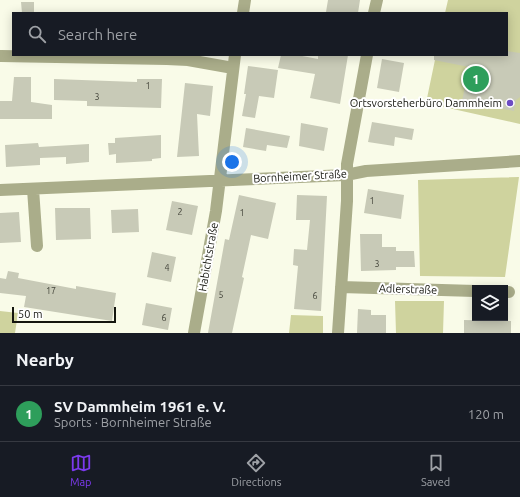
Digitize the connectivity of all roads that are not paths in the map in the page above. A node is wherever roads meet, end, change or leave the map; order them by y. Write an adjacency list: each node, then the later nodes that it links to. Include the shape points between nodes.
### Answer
1 (245, 0): 3 (street)
2 (377, 0): 4 (street)
3 (243, 12)
4 (374, 12)
5 (1, 56): 8 (street, via 188,60)
6 (235, 56): 8 (street, Habichtstraße)
7 (367, 56): 10 (street)
8 (233, 68): 11 (street, Habichtstraße)
9 (520, 161): 10 (street, Bornheimer Straße)
10 (346, 175): 11 (street, Bornheimer Straße); 15 (street, via 347,201)
11 (220, 181): 12 (street, Bornheimer Straße); 17 (street, Habichtstraße)
12 (33, 189): 13 (street, Bornheimer Straße); 14 (street)
13 (0, 190)
14 (37, 246)
15 (341, 287): 16 (street, Adlerstraße); 18 (street)
16 (472, 291)
17 (194, 333)
18 (338, 333)

